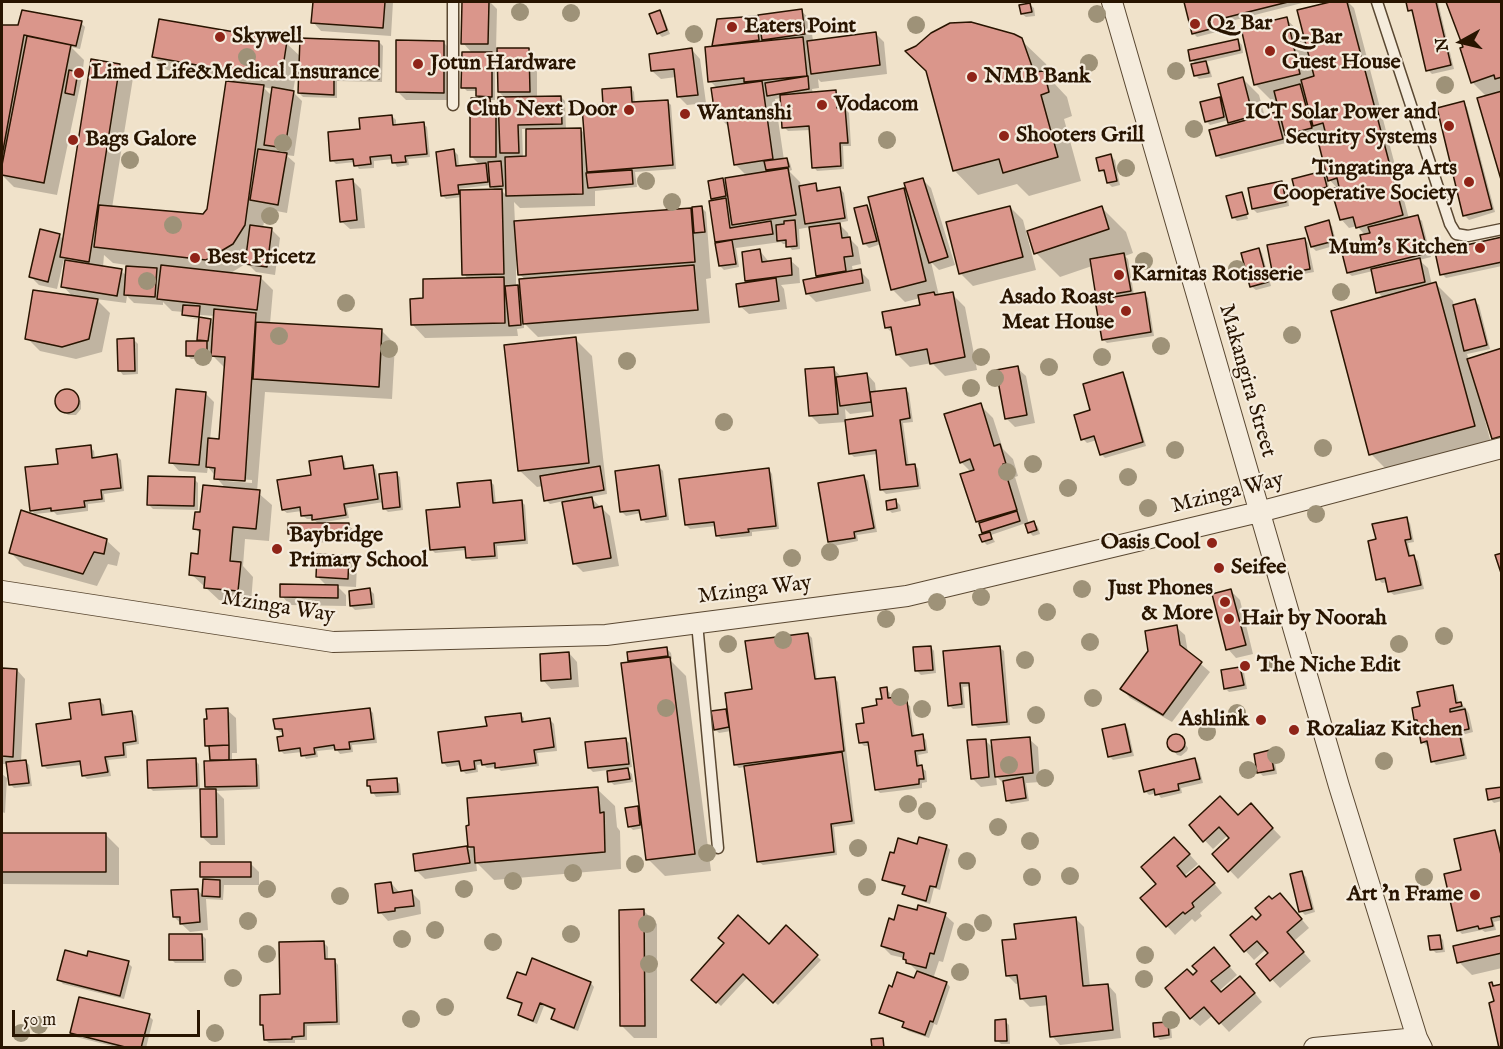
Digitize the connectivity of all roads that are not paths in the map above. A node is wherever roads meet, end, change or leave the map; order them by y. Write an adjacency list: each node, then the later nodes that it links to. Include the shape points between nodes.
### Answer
1 (453, 2): 4 (lane)
2 (1112, 2): 7 (street, Makangira Street)
3 (1377, 2): 5 (lane, via 1450,224 1456,234 1468,236)
4 (453, 105)
5 (1502, 229)
6 (1502, 448): 7 (street, Mzinga Way)
7 (1259, 512): 9 (street, Mzinga Way, via 907,596); 11 (street, Makangira Street)
8 (2, 591): 9 (street, Mzinga Way, via 333,642 606,635)
9 (697, 623): 10 (lane)
10 (718, 848)
11 (1420, 1043): 12 (street)
12 (1314, 1047)

